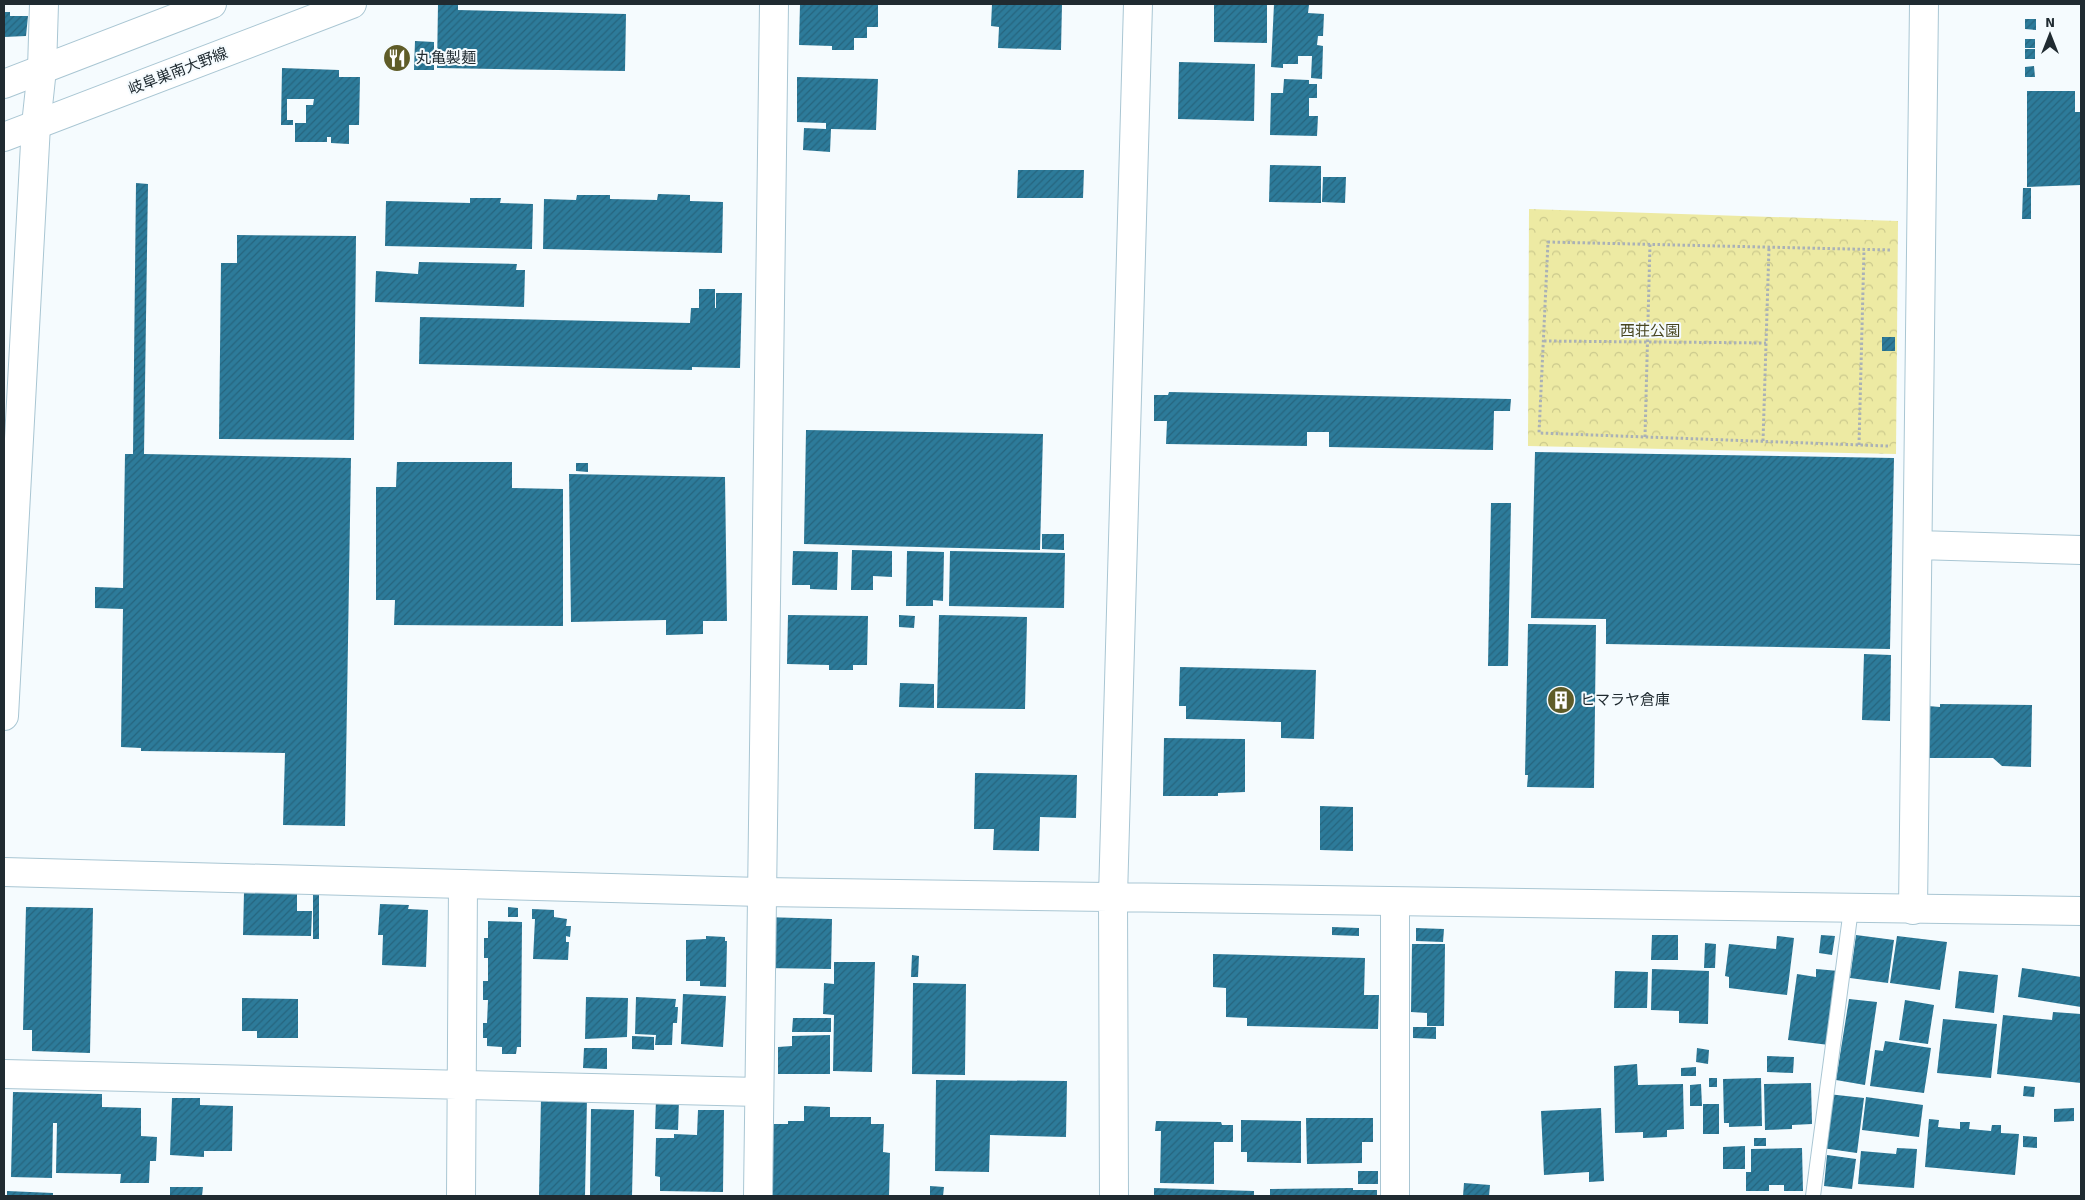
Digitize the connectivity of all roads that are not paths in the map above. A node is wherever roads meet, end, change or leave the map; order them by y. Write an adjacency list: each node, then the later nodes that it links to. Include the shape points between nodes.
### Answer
1 (44, 4): 7 (street)
2 (212, 4): 7 (street)
3 (352, 4): 9 (street, 岐阜巣南大野線)
4 (774, 4): 16 (street)
5 (1138, 4): 17 (street)
6 (1924, 4): 11 (street)
7 (42, 69): 8 (street); 9 (street)
8 (4, 84)
9 (36, 125): 10 (street, 岐阜巣南大野線); 13 (street)
10 (4, 137)
11 (1918, 545): 12 (street); 20 (street)
12 (2081, 550)
13 (4, 716)
14 (4, 872): 15 (street)
15 (463, 884): 16 (street); 23 (street)
16 (761, 892): 17 (street); 24 (street)
17 (1113, 897): 18 (street); 27 (street)
18 (1396, 902): 19 (street); 28 (street)
19 (1851, 909): 20 (street); 29 (lane)
20 (1913, 910): 21 (street)
21 (2081, 911)
22 (4, 1074): 23 (street)
23 (463, 1085): 24 (street); 25 (street)
24 (759, 1092): 26 (street)
25 (461, 1196)
26 (758, 1196)
27 (1114, 1196)
28 (1396, 1196)
29 (1813, 1196)

